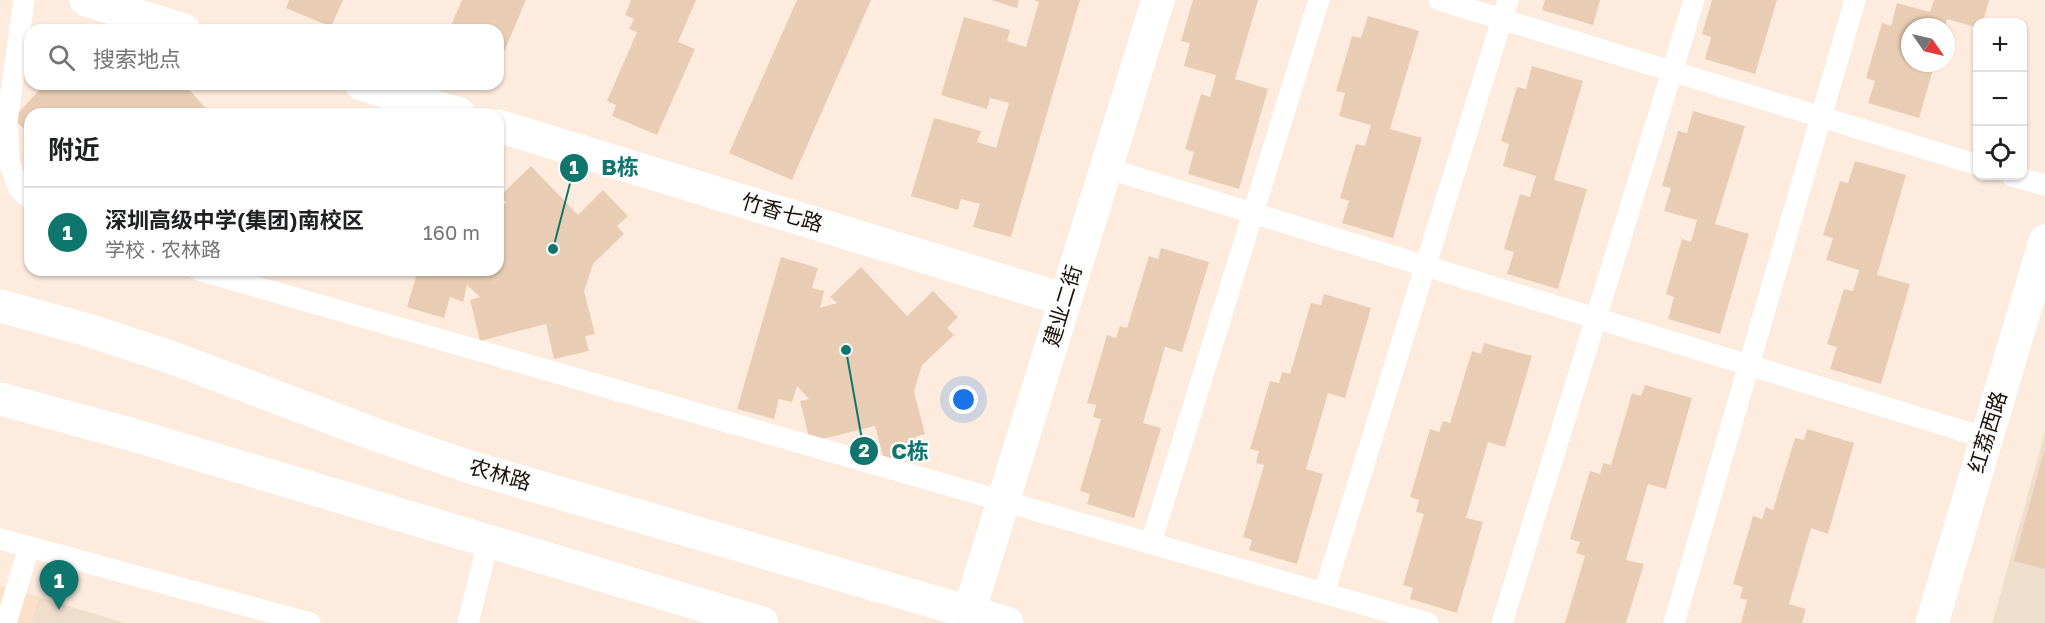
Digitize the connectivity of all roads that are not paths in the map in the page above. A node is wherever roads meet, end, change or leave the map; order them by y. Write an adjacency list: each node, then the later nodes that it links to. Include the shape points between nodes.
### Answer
1 (24, 0): 19 (lane, via 7,122 9,162)
2 (86, 0): 9 (main road)
3 (1158, 0): 16 (main road, 建业二街)
4 (1319, 0): 20 (lane)
5 (1438, 0): 8 (lane)
6 (1694, 0): 10 (lane)
7 (1855, 0): 13 (lane)
8 (1505, 10): 10 (lane); 22 (lane)
9 (164, 24)
10 (1672, 71): 13 (lane); 26 (lane)
11 (381, 90): 12 (main road)
12 (439, 108)
13 (1821, 117): 15 (lane); 27 (lane)
14 (504, 128): 24 (main road, 竹香七路)
15 (1973, 164)
16 (1106, 168): 20 (lane); 24 (main road, 建业二街)
17 (2027, 180): 18 (lane)
18 (2045, 185)
19 (24, 194)
20 (1253, 213): 22 (lane); 33 (lane)
21 (2045, 241): 29 (main road, 红荔西路)
22 (1425, 266): 26 (lane); 35 (lane)
23 (219, 276): 30 (lane)
24 (1065, 300): 30 (main road, 建业二街)
25 (0, 306): 36 (main road, 农林路, via 170,357 470,467)
26 (1596, 318): 27 (lane); 43 (lane)
27 (1749, 365): 29 (lane); 44 (lane)
28 (0, 399): 32 (main road)
29 (1986, 438): 45 (main road, 红荔西路)
30 (1003, 501): 33 (lane); 36 (main road, 建业二街)
31 (0, 539): 34 (lane)
32 (488, 542): 37 (lane); 40 (main road)
33 (1151, 543): 35 (lane)
34 (29, 547): 38 (lane); 39 (lane)
35 (1324, 593): 42 (lane)
36 (969, 612): 41 (main road, 农林路)
37 (467, 622)
38 (6, 623)
39 (310, 623)
40 (762, 623)
41 (1007, 623)
42 (1428, 623)
43 (1502, 623)
44 (1674, 623)
45 (1932, 623)

